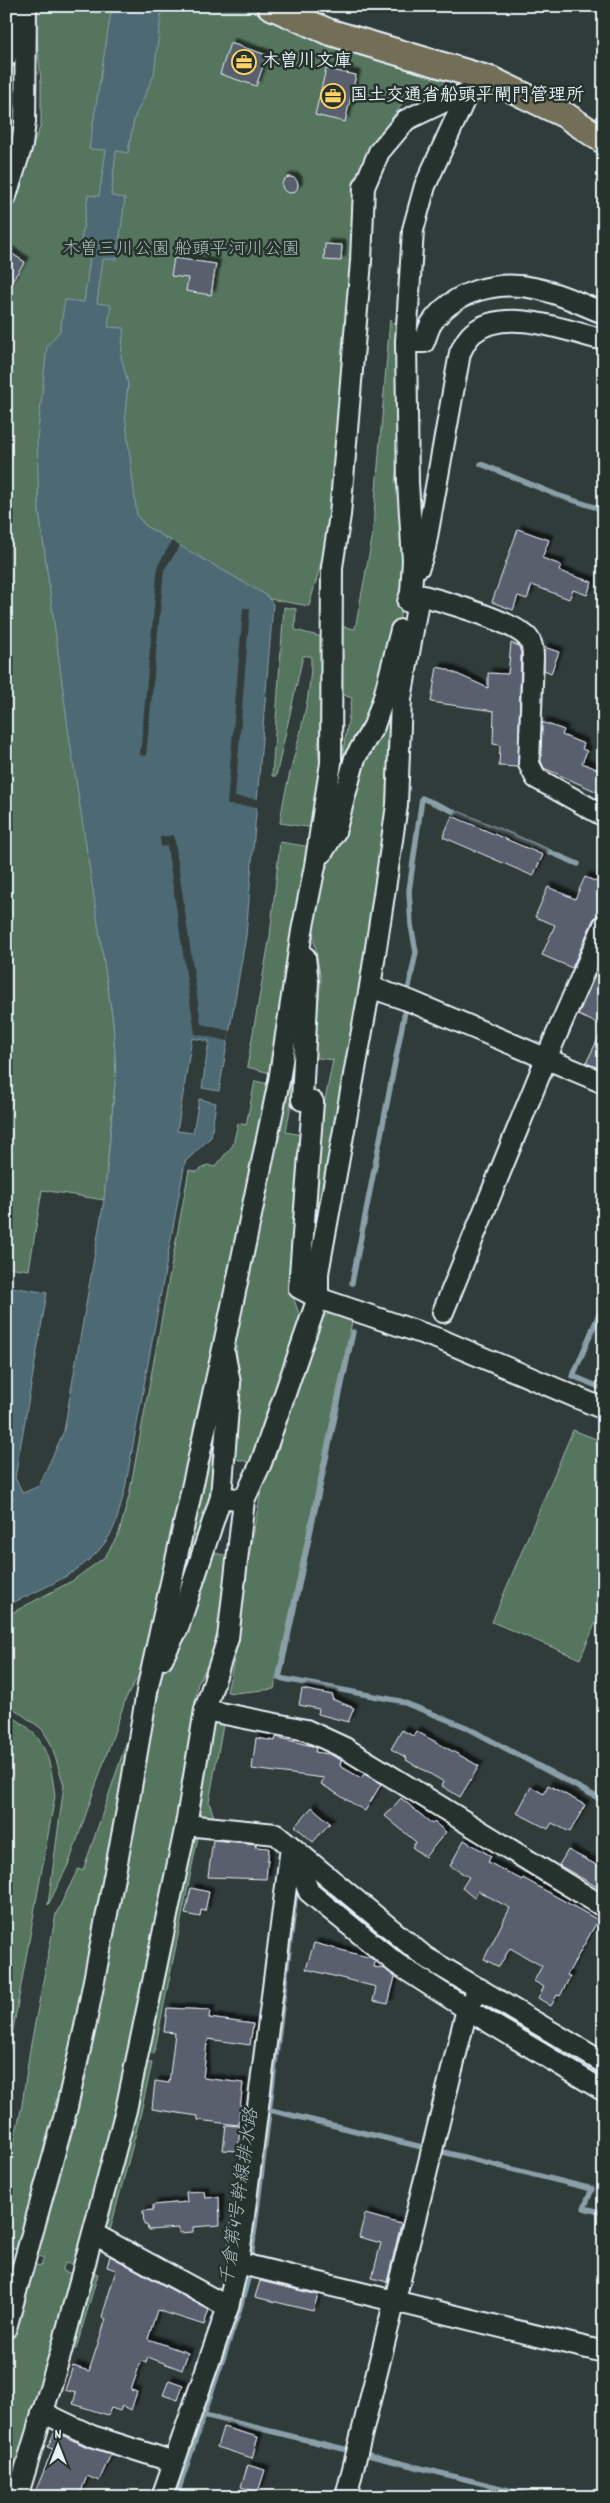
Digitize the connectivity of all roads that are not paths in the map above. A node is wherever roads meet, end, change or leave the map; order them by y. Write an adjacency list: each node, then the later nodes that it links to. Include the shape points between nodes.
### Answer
1 (18, 6): 4 (street)
2 (26, 6): 8 (street, via 25,122 22,145)
3 (270, 6): 5 (main road, via 329,32)
4 (6, 57)
5 (492, 80): 6 (street); 7 (main road, via 565,116)
6 (467, 94): 11 (street, via 425,186 413,230); 14 (street, via 406,120 380,152 364,187 362,261 341,505 332,568 332,763)
7 (604, 141)
8 (6, 196)
9 (604, 313): 11 (street, via 537,288 517,285 485,287 468,293 448,307 431,324 424,342)
10 (604, 340): 12 (street, via 530,322 504,320 484,325 471,334 460,353 424,548)
11 (406, 342): 12 (street, via 408,483 413,560)
12 (411, 593): 13 (street, via 442,600 526,636 533,648 530,764 536,778); 14 (street, via 374,726 355,758 335,832); 17 (street, via 417,608 401,699 397,805)
13 (604, 816)
14 (315, 866): 16 (street)
15 (604, 925): 18 (street)
16 (302, 931): 20 (street, via 308,982 302,1100 313,1102 299,1288); 22 (street, via 279,1081)
17 (370, 987): 18 (street); 20 (street, via 318,1273)
18 (546, 1059): 19 (street); 21 (street)
19 (604, 1083)
20 (318, 1298): 23 (street, via 439,1339); 25 (street, via 261,1463)
21 (443, 1312)
22 (223, 1349): 24 (street, via 230,1383); 26 (street)
23 (604, 1409)
24 (221, 1497): 25 (street); 26 (street, via 178,1628)
25 (244, 1500): 27 (street, via 228,1638)
26 (148, 1686): 39 (street, via 128,1806 66,2111)
27 (205, 1710): 28 (street); 30 (street, via 306,1730 345,1748)
28 (186, 1825): 29 (street, via 276,1834); 35 (street, via 126,2110)
29 (291, 1847): 31 (street, via 426,1957); 32 (street, via 309,1892 397,1964); 36 (street)
30 (604, 1908)
31 (480, 1989): 32 (street); 33 (street)
32 (467, 2009): 34 (street); 37 (street)
33 (604, 2063)
34 (604, 2091)
35 (94, 2234): 38 (street); 41 (street)
36 (246, 2264): 37 (street); 38 (street)
37 (395, 2301): 40 (street); 45 (street)
38 (228, 2307): 42 (street)
39 (6, 2328)
40 (604, 2352)
41 (42, 2412): 42 (street, via 92,2436); 43 (street)
42 (174, 2462): 44 (street)
43 (16, 2497)
44 (162, 2497)
45 (346, 2497)

